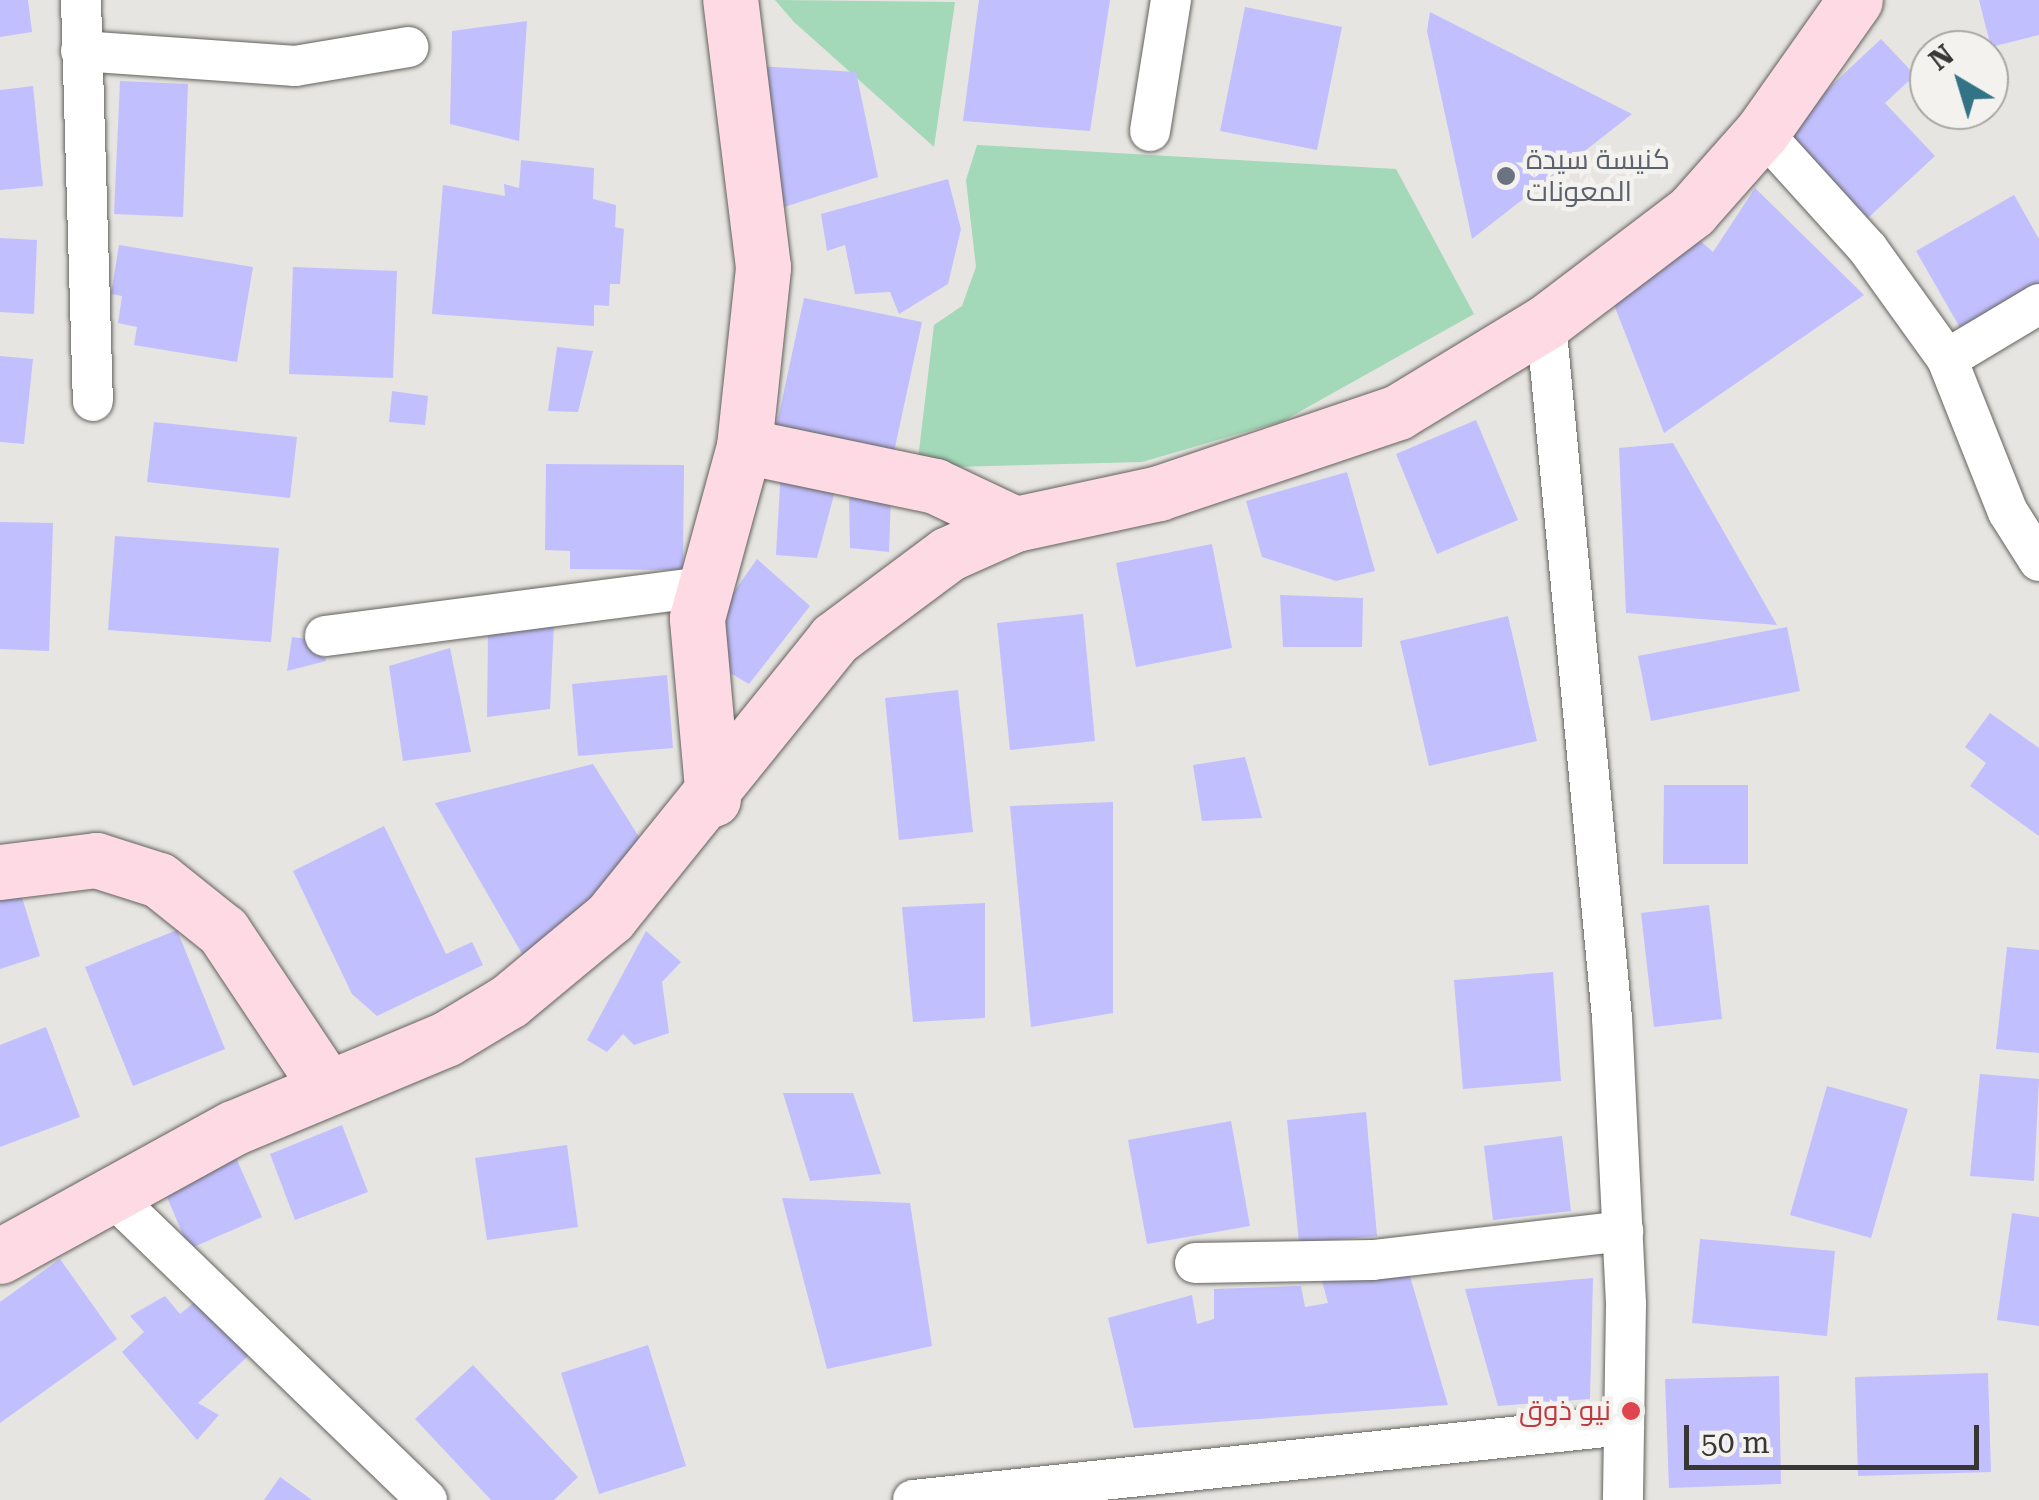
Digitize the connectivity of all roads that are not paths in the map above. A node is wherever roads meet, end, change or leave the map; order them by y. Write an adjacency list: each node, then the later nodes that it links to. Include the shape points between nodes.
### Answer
1 (81, 0): 6 (street)
2 (730, 0): 13 (street, via 763,267)
3 (1171, 0): 7 (street)
4 (1855, 0): 8 (street)
5 (408, 47): 6 (street, via 295,66)
6 (81, 50): 12 (street)
7 (1150, 131)
8 (1762, 132): 10 (street, via 1692,210); 11 (street, via 1868,249)
9 (2039, 304): 11 (street)
10 (1546, 322): 14 (street, via 1398,412 1292,453); 22 (street)
11 (1947, 359): 15 (street, via 2008,512)
12 (94, 402)
13 (744, 446): 14 (street, via 934,486); 16 (street)
14 (1015, 524): 18 (street, via 917,574 834,640)
15 (2039, 562)
16 (708, 586): 17 (street); 18 (street, via 697,666)
17 (325, 636)
18 (713, 798): 20 (street, via 610,917 509,1001 446,1039)
19 (0, 872): 20 (street, via 96,860 159,880 223,931)
20 (327, 1087): 21 (street)
21 (109, 1193): 23 (street); 26 (street)
22 (1623, 1230): 24 (street, via 1373,1260); 25 (street)
23 (0, 1256)
24 (1195, 1264)
25 (1624, 1424): 27 (street); 28 (street)
26 (427, 1500)
27 (913, 1500)
28 (1623, 1500)

